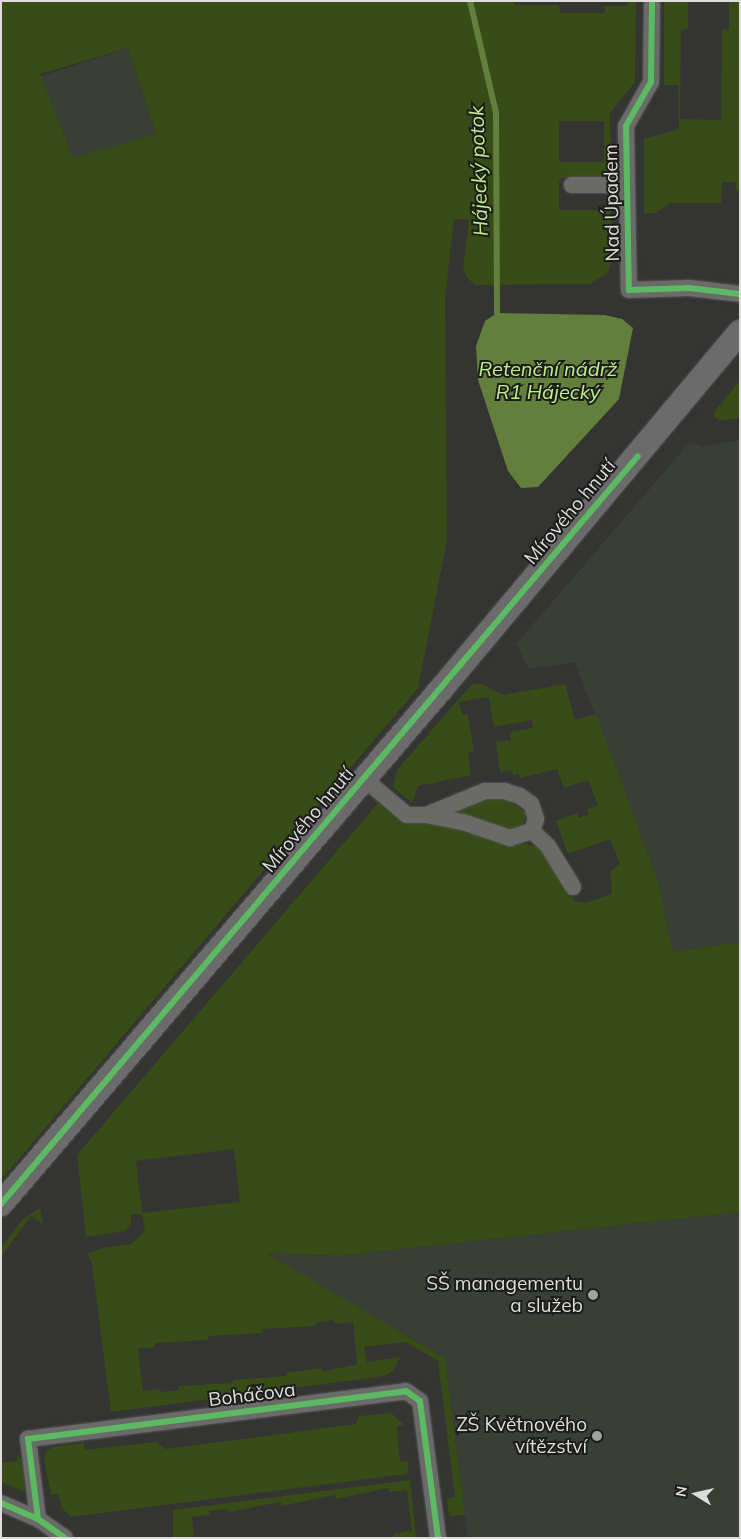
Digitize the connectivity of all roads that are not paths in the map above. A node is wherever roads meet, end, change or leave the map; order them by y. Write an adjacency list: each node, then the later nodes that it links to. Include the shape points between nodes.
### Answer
1 (652, 1): 3 (street, Nad Úpadem, via 651,82 626,126)
2 (572, 185): 3 (street, Nad Úpadem)
3 (627, 185): 4 (street, Nad Úpadem, via 629,290 689,288)
4 (740, 294)
5 (740, 332): 6 (main road, Mírového hnutí)
6 (363, 778): 7 (street, via 407,815); 10 (main road, Mírového hnutí)
7 (426, 815): 8 (street, via 510,838); 8 (street, via 485,791 505,791 531,804 536,819)
8 (532, 831): 9 (street, via 548,846)
9 (573, 887)
10 (1, 1204)
11 (1, 1503): 12 (street)
12 (38, 1519): 13 (street); 14 (street, Boháčova, via 28,1439 406,1391 420,1401)
13 (65, 1538)
14 (438, 1538)

